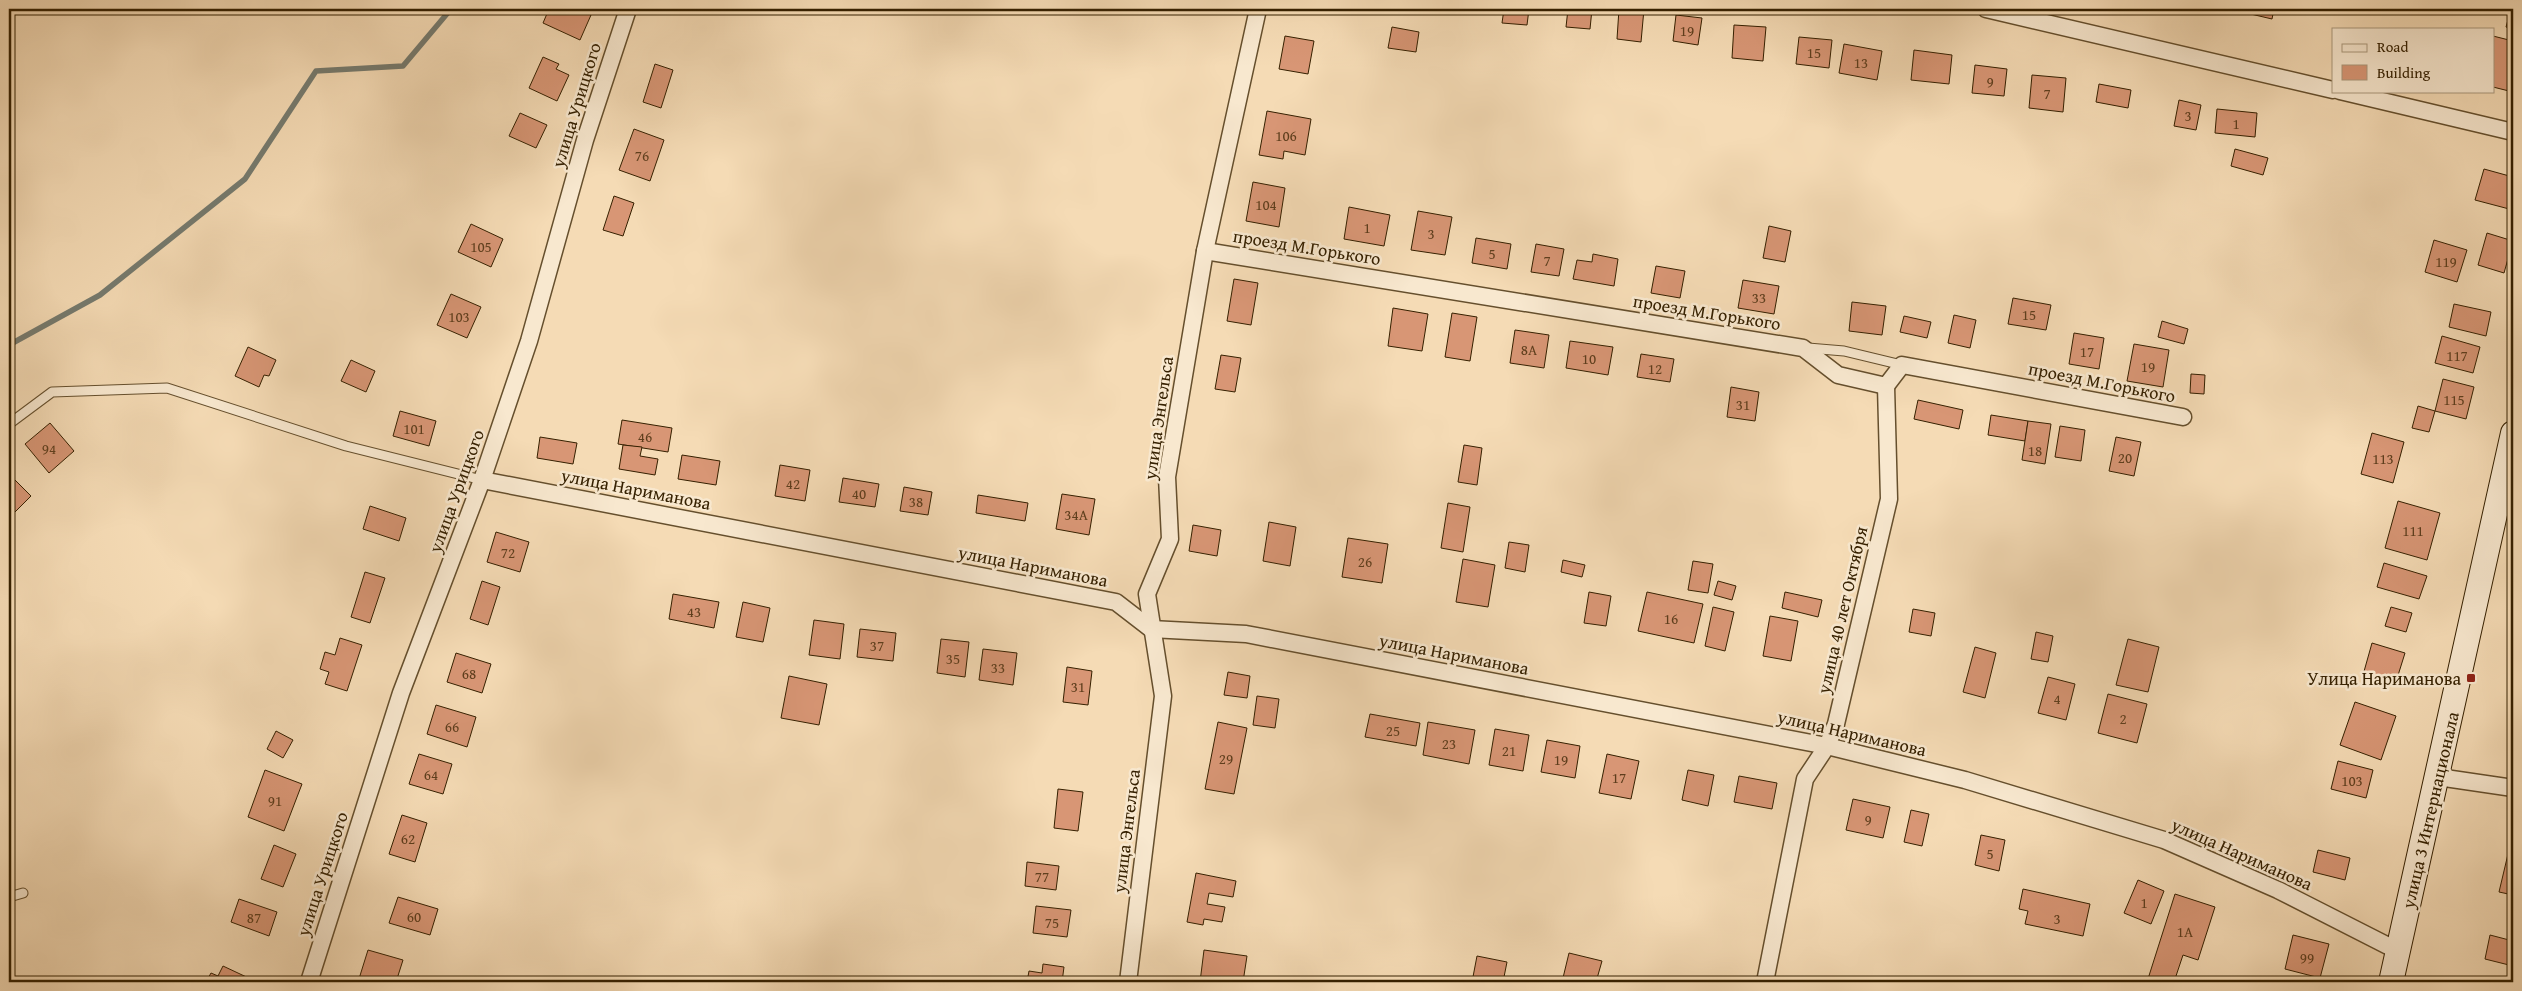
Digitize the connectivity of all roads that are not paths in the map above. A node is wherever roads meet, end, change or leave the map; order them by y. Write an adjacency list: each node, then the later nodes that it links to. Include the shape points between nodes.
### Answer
1 (628, 9): 14 (street, улица Урицкого, via 585,140 529,341)
2 (1258, 9): 7 (street, улица Энгельса)
3 (1986, 9): 4 (street)
4 (2332, 90)
5 (2344, 92): 6 (street)
6 (2513, 132)
7 (1204, 251): 8 (street, проезд М.Горького); 15 (street, улица Энгельса, via 1167,476 1170,539 1147,594)
8 (1802, 348): 9 (lane, via 1844,350); 10 (street, проезд М.Горького, via 1838,375)
9 (1902, 365): 10 (street); 11 (street, проезд М.Горького)
10 (1886, 386): 16 (street, улица 40 лет Октября, via 1889,499 1836,724)
11 (2183, 417)
12 (9, 424): 14 (lane, via 52,392 167,388 346,446)
13 (2513, 433): 17 (street, улица 3 Интернационала)
14 (482, 480): 15 (street, улица Нариманова, via 1116,602); 22 (street, улица Урицкого, via 401,693)
15 (1151, 629): 16 (street, улица Нариманова, via 1246,634); 23 (street, улица Энгельса, via 1163,696)
16 (1826, 746): 21 (street, улица Нариманова, via 1966,780 2164,840 2278,890); 24 (street, улица 40 лет Октября, via 1805,779)
17 (2438, 777): 18 (street); 21 (street, улица 3 Интернационала)
18 (2513, 788)
19 (23, 893): 20 (lane)
20 (9, 898)
21 (2398, 951): 25 (street, улица 3 Интернационала)
22 (309, 982)
23 (1128, 982)
24 (1765, 982)
25 (2391, 982)

